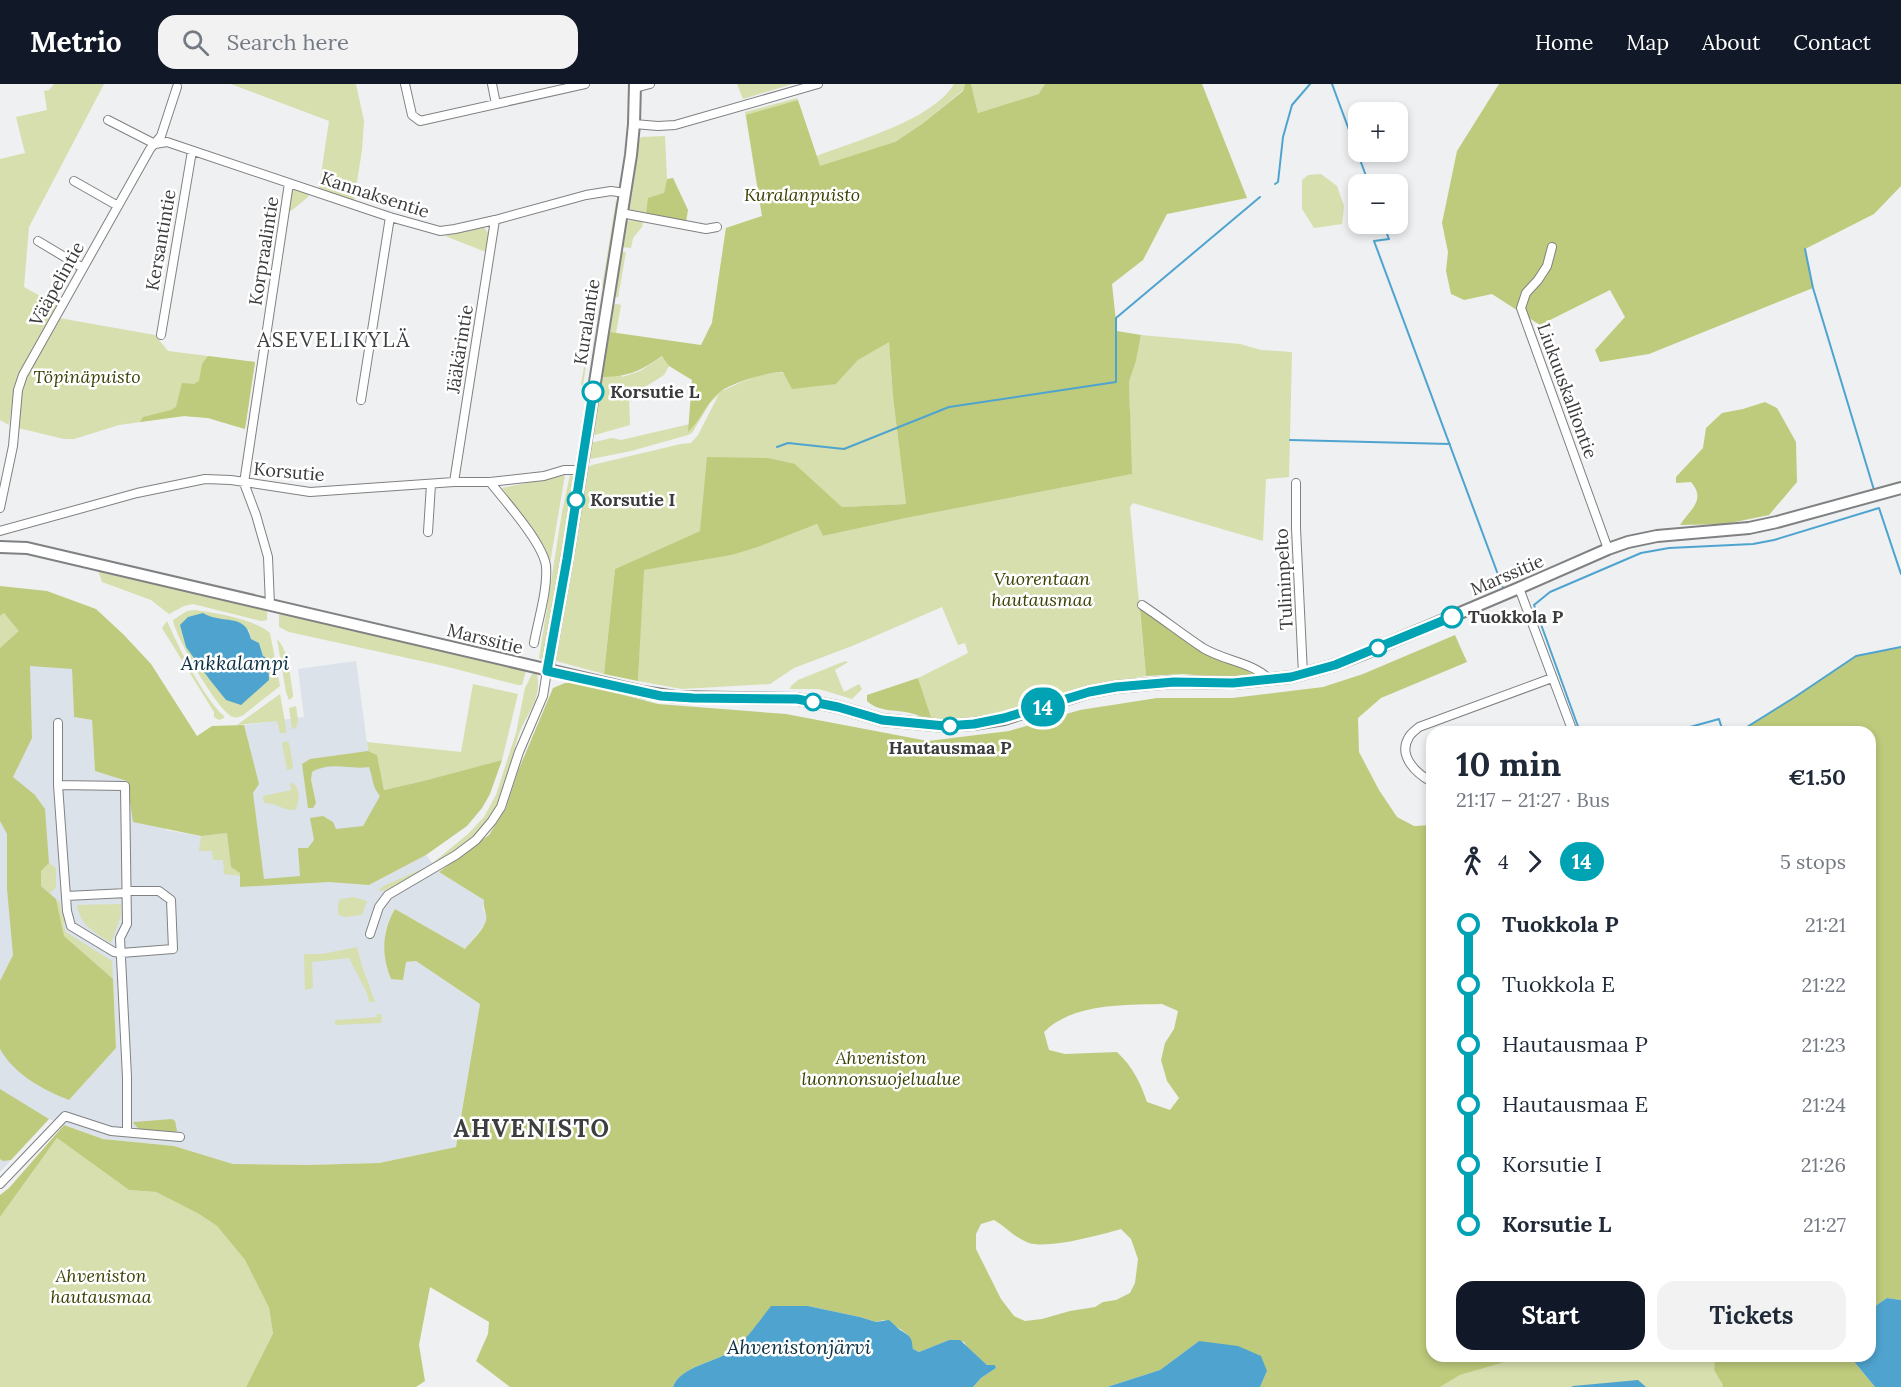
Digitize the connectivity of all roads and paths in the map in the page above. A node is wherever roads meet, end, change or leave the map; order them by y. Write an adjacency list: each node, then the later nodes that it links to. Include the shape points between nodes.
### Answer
1 (405, 84): 8 (street, via 412,115 420,121)
2 (492, 84): 8 (street)
3 (580, 84): 8 (street)
4 (650, 84): 6 (street)
5 (818, 84): 10 (street, via 675,125)
6 (635, 86): 10 (main road, Kuralantie)
7 (177, 87): 11 (street, Vääpelintie)
8 (496, 104)
9 (108, 120): 11 (street, Kannaksentie)
10 (634, 124): 15 (main road, Kuralantie)
11 (155, 144): 12 (street, Kannaksentie, via 168,142); 16 (street, Vääpelintie)
12 (192, 151): 14 (street, Kannaksentie); 24 (street, Kersantintie)
13 (74, 181): 16 (street)
14 (289, 183): 18 (street, Kannaksentie); 29 (street, Korpraalintie)
15 (625, 193): 17 (main road, Kuralantie); 19 (street, Kannaksentie, via 586,195)
16 (118, 206): 23 (street, Vääpelintie)
17 (621, 213): 20 (street, via 706,230); 26 (main road, Kuralantie)
18 (390, 217): 19 (street, Kannaksentie, via 440,231); 25 (street)
19 (495, 220): 27 (street, Jääkärintie)
20 (717, 227)
21 (38, 241): 23 (street)
22 (1552, 247): 37 (street, Liukuuskalliontie, via 1547,266 1526,293 1521,308)
23 (83, 268): 33 (street, Vääpelintie, via 23,375)
24 (160, 335)
25 (360, 400)
26 (580, 470): 28 (street, Korsutie); 42 (main road, Kuralantie)
27 (454, 482): 28 (street, Korsutie); 31 (street, Korsutie)
28 (490, 482): 41 (street, via 542,551 546,565)
29 (244, 483): 31 (street, Korsutie, via 310,492); 34 (street, Korsutie, via 205,479 136,493); 39 (street, Korpraalintie, via 268,557)
30 (1296, 483): 43 (street, Tulininpelto)
31 (431, 484): 35 (street)
32 (1901, 488): 37 (main road, Marssitie, via 1749,528 1657,536)
33 (0, 507)
34 (0, 531)
35 (428, 532)
36 (0, 547): 39 (main road, Marssitie, via 27,548)
37 (1608, 549): 38 (main road, Marssitie)
38 (1519, 588): 43 (main road, Marssitie, via 1363,654); 44 (street)
39 (270, 605): 42 (main road, Marssitie)
40 (1142, 605): 45 (street, via 1204,648)
41 (534, 643)
42 (547, 671): 45 (main road, Marssitie, via 661,696 797,699 882,720 945,726 1004,718 1116,687); 52 (street, via 543,696 501,807 492,821 456,855 388,895 379,907)
43 (1303, 674): 45 (main road, Marssitie)
44 (1552, 678): 47 (street); 48 (street, via 1419,727 1409,736 1406,755)
45 (1270, 680)
46 (58, 723): 49 (street)
47 (1571, 726)
48 (1426, 779)
49 (58, 784): 50 (street, via 125,786); 51 (street)
50 (127, 892): 51 (street); 53 (street, via 127,924 120,938); 53 (street, via 159,891 171,900 173,949)
51 (66, 896): 53 (street, via 71,926)
52 (370, 934)
53 (121, 953): 54 (street)
54 (127, 1132): 55 (street); 56 (street, via 102,1129 64,1116)
55 (180, 1137)
56 (0, 1184)

